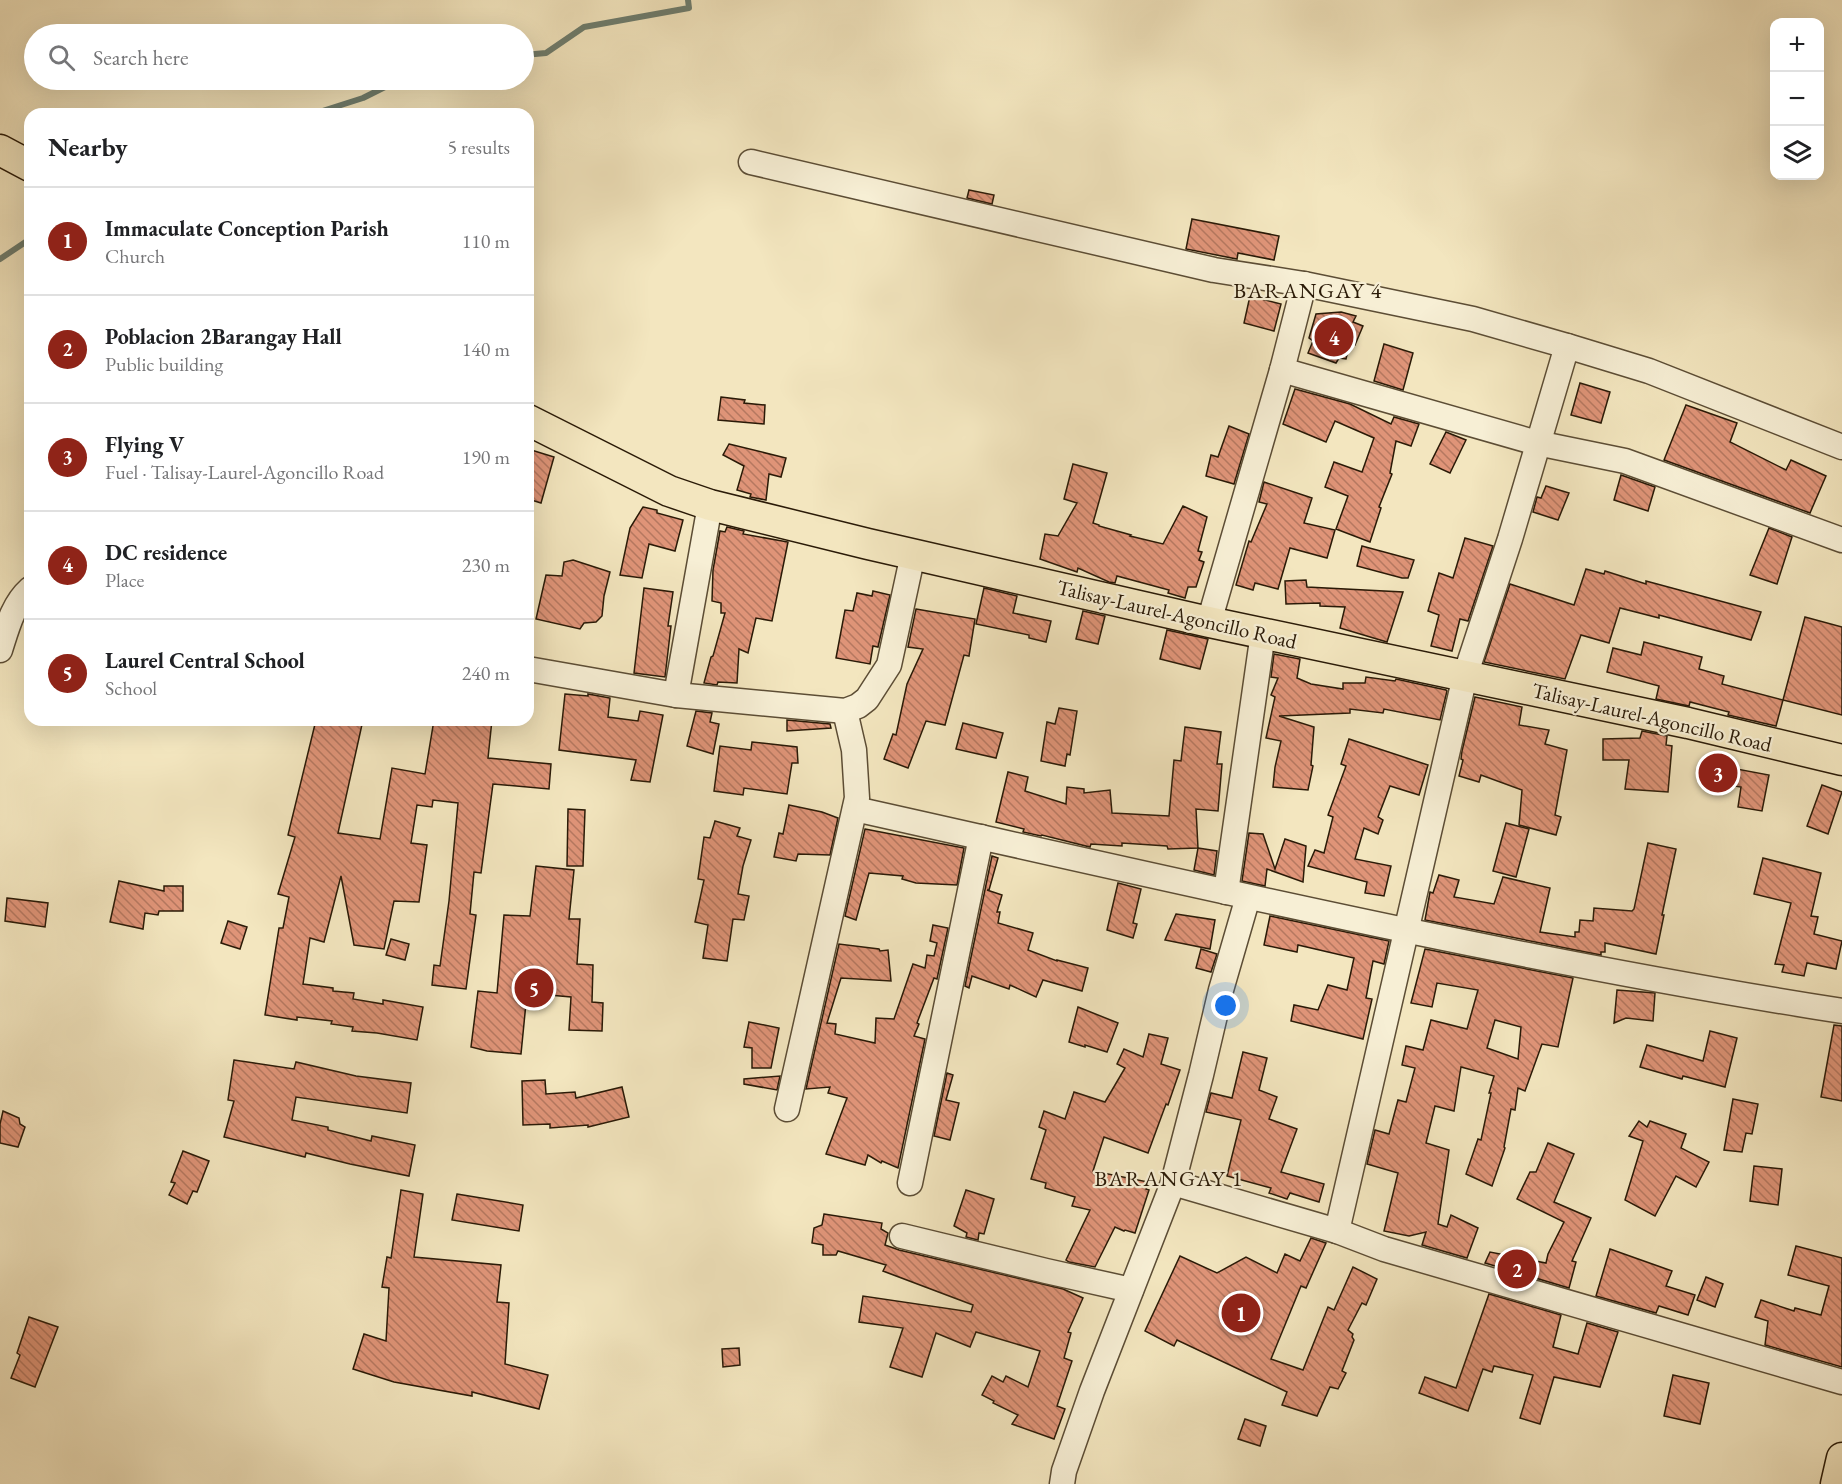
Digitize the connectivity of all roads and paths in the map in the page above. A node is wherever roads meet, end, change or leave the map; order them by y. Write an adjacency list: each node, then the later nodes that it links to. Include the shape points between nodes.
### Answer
1 (0, 150): 3 (main road)
2 (751, 162): 4 (street, via 1214,270)
3 (24, 163)
4 (1304, 284): 5 (street, via 1473,319); 6 (street)
5 (1567, 346): 8 (street); 9 (street, via 1649,371)
6 (1282, 370): 8 (street); 14 (street)
7 (534, 423): 10 (main road, Talisay-Laurel-Agoncillo Road, via 669,491)
8 (1537, 443): 11 (street, via 1625,461); 18 (street)
9 (1842, 447)
10 (710, 505): 12 (main road, Talisay-Laurel-Agoncillo Road); 19 (street)
11 (1842, 540)
12 (913, 554): 14 (main road, Talisay-Laurel-Agoncillo Road); 20 (street, via 889,665 867,699)
13 (24, 596): 16 (street)
14 (1209, 622): 15 (main road, Talisay-Laurel-Agoncillo Road)
15 (1263, 633): 18 (main road, Talisay-Laurel-Agoncillo Road); 24 (street)
16 (0, 650)
17 (534, 670): 19 (street)
18 (1466, 676): 21 (main road, Talisay-Laurel-Agoncillo Road); 25 (street)
19 (676, 695): 20 (street)
20 (845, 711): 22 (street, via 854,750)
21 (1842, 760)
22 (855, 809): 23 (street); 27 (street)
23 (981, 837): 24 (street); 28 (street)
24 (1237, 894): 25 (street); 29 (street, via 1221,990)
25 (1406, 930): 26 (street, via 1729,994); 30 (street)
26 (1842, 1011)
27 (787, 1109)
28 (910, 1183)
29 (1173, 1183): 30 (street); 32 (street)
30 (1337, 1231): 33 (street, via 1384,1250)
31 (902, 1236): 32 (street)
32 (1131, 1290): 35 (street)
33 (1842, 1382)
34 (1842, 1458): 36 (main road)
35 (1062, 1484)
36 (1836, 1484)

